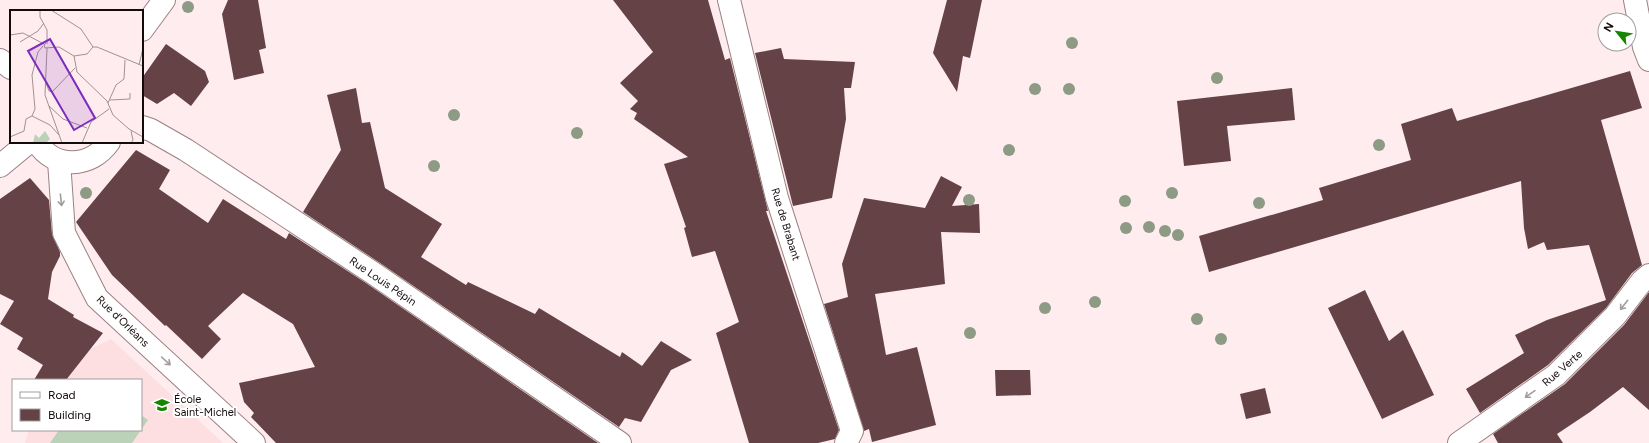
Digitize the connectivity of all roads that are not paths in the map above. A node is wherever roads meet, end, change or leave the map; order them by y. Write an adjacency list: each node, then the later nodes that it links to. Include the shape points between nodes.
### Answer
1 (164, 0): 4 (street)
2 (729, 0): 17 (street, Rue de Brabant, via 777,198 852,431)
3 (1635, 0): 6 (street)
4 (143, 29)
5 (0, 60): 7 (street)
6 (1649, 60)
7 (10, 67)
8 (143, 127): 16 (street, Rue Louis Pépin, via 193,154 373,273)
9 (28, 143): 13 (street)
10 (37, 143): 12 (street, via 49,156)
11 (108, 143): 12 (street, via 90,159 74,163)
12 (59, 161): 15 (street, Rue d'Orléans, one-way to 15, via 64,233 96,298)
13 (0, 166)
14 (1649, 275): 18 (street, Rue Verte, one-way to 18, via 1600,333 1556,375)
15 (254, 443)
16 (620, 443)
17 (846, 443)
18 (1459, 443)

